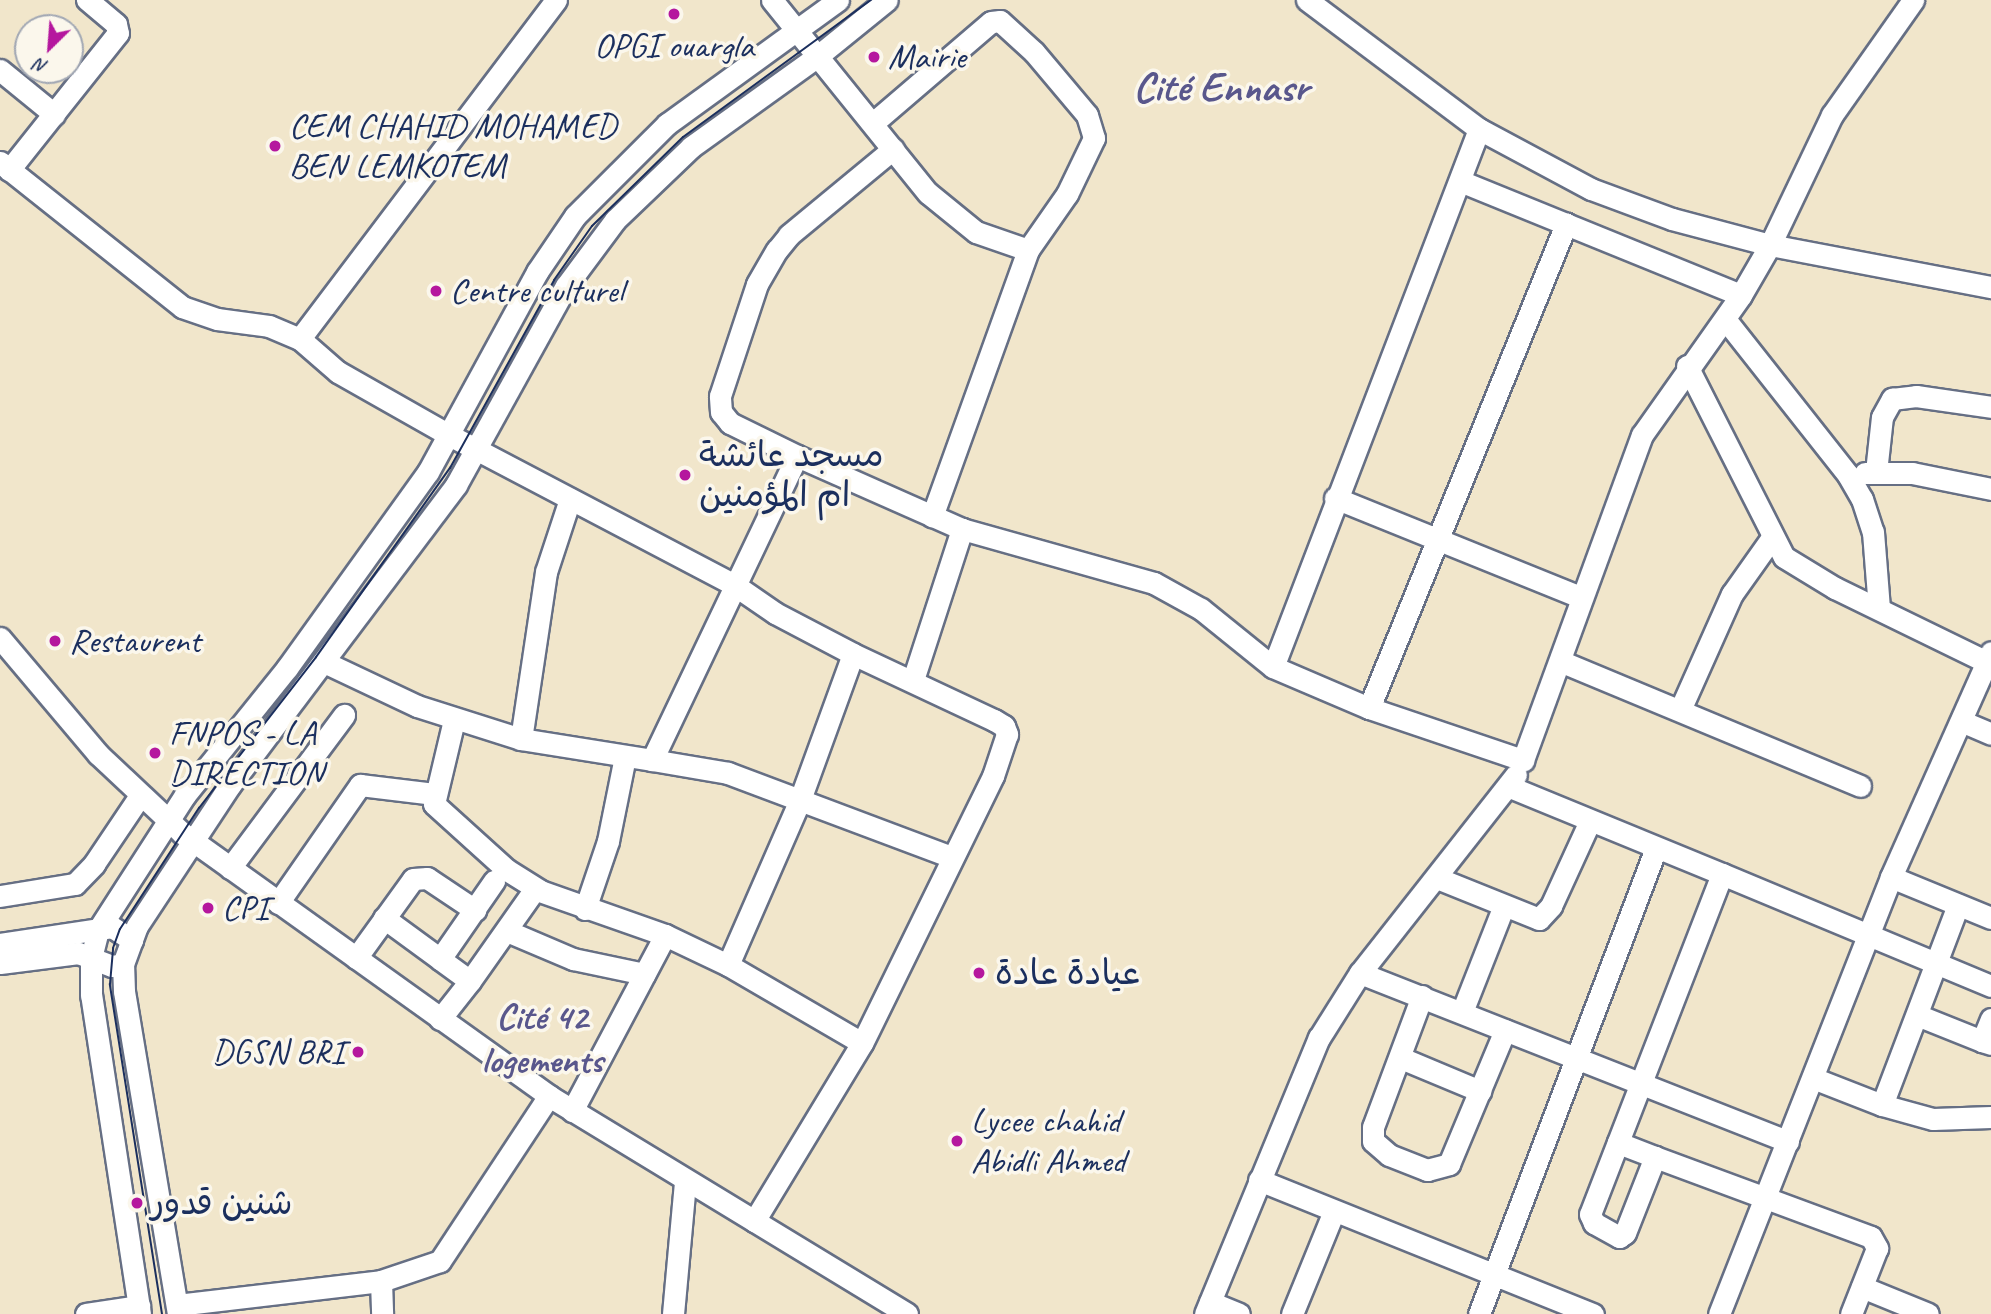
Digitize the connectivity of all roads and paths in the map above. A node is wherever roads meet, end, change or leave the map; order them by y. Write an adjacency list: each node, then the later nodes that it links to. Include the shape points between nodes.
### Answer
1 (87, 0): 11 (street, via 116,24 118,33)
2 (556, 0): 23 (street)
3 (772, 0): 8 (street)
4 (838, 0): 8 (street)
5 (887, 0): 9 (street)
6 (1307, 0): 13 (street)
7 (1913, 0): 18 (street, via 1832,115)
8 (797, 32): 9 (street); 26 (street, via 667,124 575,216 537,272)
9 (819, 55): 12 (street); 27 (street, via 691,147 615,220 565,286)
10 (0, 69): 11 (street)
11 (54, 114): 15 (street)
12 (873, 123): 14 (street); 19 (street, via 991,23 1008,25 1087,116 1094,138 1067,194)
13 (1479, 129): 16 (street); 18 (street, via 1538,163 1628,204)
14 (893, 149): 19 (street, via 928,193 962,223 1003,244); 28 (street, via 789,234 777,250 757,284 720,396 721,412 730,424)
15 (5, 166): 23 (street, via 182,307 216,319 269,326)
16 (1460, 181): 17 (street); 32 (street)
17 (1566, 224): 21 (street); 37 (street)
18 (1770, 245): 20 (street); 21 (street)
19 (1028, 250): 34 (street)
20 (1991, 286)
21 (1741, 295): 22 (street)
22 (1725, 319): 24 (street); 30 (street)
23 (300, 339): 26 (street, via 338,372)
24 (1687, 366): 36 (street); 39 (street, via 1642,435)
25 (1991, 407): 29 (street, via 1916,396 1892,399 1882,417)
26 (449, 435): 27 (street); 64 (street, via 428,472 287,668)
27 (477, 450): 33 (street); 45 (street)
28 (797, 456): 34 (street); 38 (street)
29 (1876, 472): 30 (street); 31 (street, via 1912,473)
30 (1848, 475): 40 (street, via 1873,532)
31 (1991, 489)
32 (1335, 498): 37 (street); 46 (street)
33 (570, 499): 38 (street); 54 (street, via 546,572)
34 (932, 516): 35 (street)
35 (962, 529): 46 (street, via 1154,583 1201,609); 47 (street)
36 (1771, 539): 40 (street, via 1790,561); 49 (street, via 1732,594)
37 (1439, 540): 39 (street); 48 (street)
38 (733, 584): 42 (street, via 775,613); 56 (street)
39 (1580, 597): 44 (street)
40 (1879, 608): 43 (street)
41 (0, 638): 61 (street, via 45,695)
42 (853, 653): 47 (street); 62 (street)
43 (1990, 659): 52 (street)
44 (1560, 661): 49 (street); 57 (street)
45 (324, 663): 51 (street); 65 (street, via 230,785)
46 (1273, 667): 48 (street)
47 (913, 680): 67 (street, via 1006,729 997,766)
48 (1369, 708): 57 (street)
49 (1680, 710): 58 (street)
50 (344, 715): 68 (street)
51 (454, 720): 54 (street); 60 (street)
52 (1961, 721): 53 (street); 70 (street)
53 (1991, 734)
54 (520, 739): 55 (street)
55 (625, 757): 56 (street); 78 (street, via 608,841)
56 (652, 760): 62 (street, via 713,769)
57 (1522, 760): 59 (street)
58 (1860, 786)
59 (1510, 787): 63 (street); 71 (street)
60 (434, 794): 73 (street, via 436,807); 75 (street, via 373,784 358,787)
61 (139, 797): 64 (street); 74 (street, via 75,884)
62 (800, 800): 67 (street); 94 (street)
63 (1590, 821): 66 (street); 77 (street, via 1547,913 1531,919)
64 (168, 822): 65 (street); 82 (street)
65 (195, 841): 68 (street); 86 (street)
66 (1656, 849): 69 (street); 108 (street)
67 (952, 857): 105 (street)
68 (230, 868): 75 (street)
69 (1722, 874): 84 (street); 110 (street)
70 (1892, 877): 76 (street); 84 (street)
71 (1437, 878): 77 (street); 95 (street)
72 (494, 881): 79 (street)
73 (535, 889): 78 (street); 83 (street)
74 (0, 896)
75 (278, 903): 89 (street)
76 (1958, 905): 81 (street); 91 (street)
77 (1503, 908): 100 (street)
78 (585, 909): 85 (street)
79 (475, 910): 80 (street, via 432,881 418,877 409,882); 90 (street)
80 (384, 918): 89 (street); 90 (street)
81 (1991, 918)
82 (98, 930): 86 (street, via 120,929); 87 (street); 88 (street)
83 (506, 931): 96 (street, via 573,959); 97 (street)
84 (1869, 933): 91 (street); 109 (street)
85 (665, 934): 94 (street); 96 (street)
86 (132, 940): 93 (street)
87 (0, 944)
88 (91, 958): 92 (street, via 78,953); 93 (street, via 112,966); 128 (street, via 91,995)
89 (356, 958): 103 (street)
90 (440, 959): 97 (street)
91 (1937, 962): 98 (street); 101 (street)
92 (0, 963)
93 (123, 964): 129 (street)
94 (728, 965): 105 (street)
95 (1360, 973): 99 (street); 119 (street, via 1306,1063)
96 (644, 974): 114 (street)
97 (470, 981): 103 (street)
98 (1991, 986)
99 (1422, 996): 100 (street); 107 (street)
100 (1462, 1012): 104 (street)
101 (1917, 1015): 106 (street); 113 (street)
102 (1991, 1018): 106 (street)
103 (440, 1019): 112 (street)
104 (1504, 1030): 108 (street); 111 (street)
105 (862, 1042): 123 (street)
106 (1987, 1042)
107 (1401, 1058): 111 (street); 111 (street, via 1372,1134 1376,1146 1389,1155 1427,1170 1445,1167)
108 (1577, 1059): 110 (street); 124 (street)
109 (1813, 1078): 113 (street); 116 (street)
110 (1642, 1085): 116 (street); 117 (street)
111 (1480, 1091)
112 (549, 1097): 114 (street); 125 (street, via 448,1254 425,1269)
113 (1882, 1105): 115 (street, via 1933,1119)
114 (572, 1111): 120 (street)
115 (1991, 1118)
116 (1788, 1142): 121 (street)
117 (1618, 1143): 118 (street); 118 (street, via 1590,1217 1616,1236 1625,1233)
118 (1654, 1157): 121 (street)
119 (1259, 1180): 122 (street); 127 (street)
120 (685, 1182): 123 (street); 132 (street)
121 (1767, 1198): 126 (street, via 1871,1237 1877,1248); 138 (street)
122 (1334, 1211): 124 (street); 135 (street)
123 (754, 1221): 133 (street)
124 (1495, 1276): 136 (street); 137 (street)
125 (382, 1281): 129 (street); 131 (street)
126 (1862, 1287): 139 (street); 140 (street)
127 (1208, 1308): 134 (street)
128 (140, 1310): 130 (street)
129 (177, 1310)
130 (86, 1314)
131 (382, 1314)
132 (673, 1314)
133 (907, 1314)
134 (1239, 1314)
135 (1293, 1314)
136 (1479, 1314)
137 (1593, 1314)
138 (1719, 1314)
139 (1851, 1314)
140 (1928, 1314)

